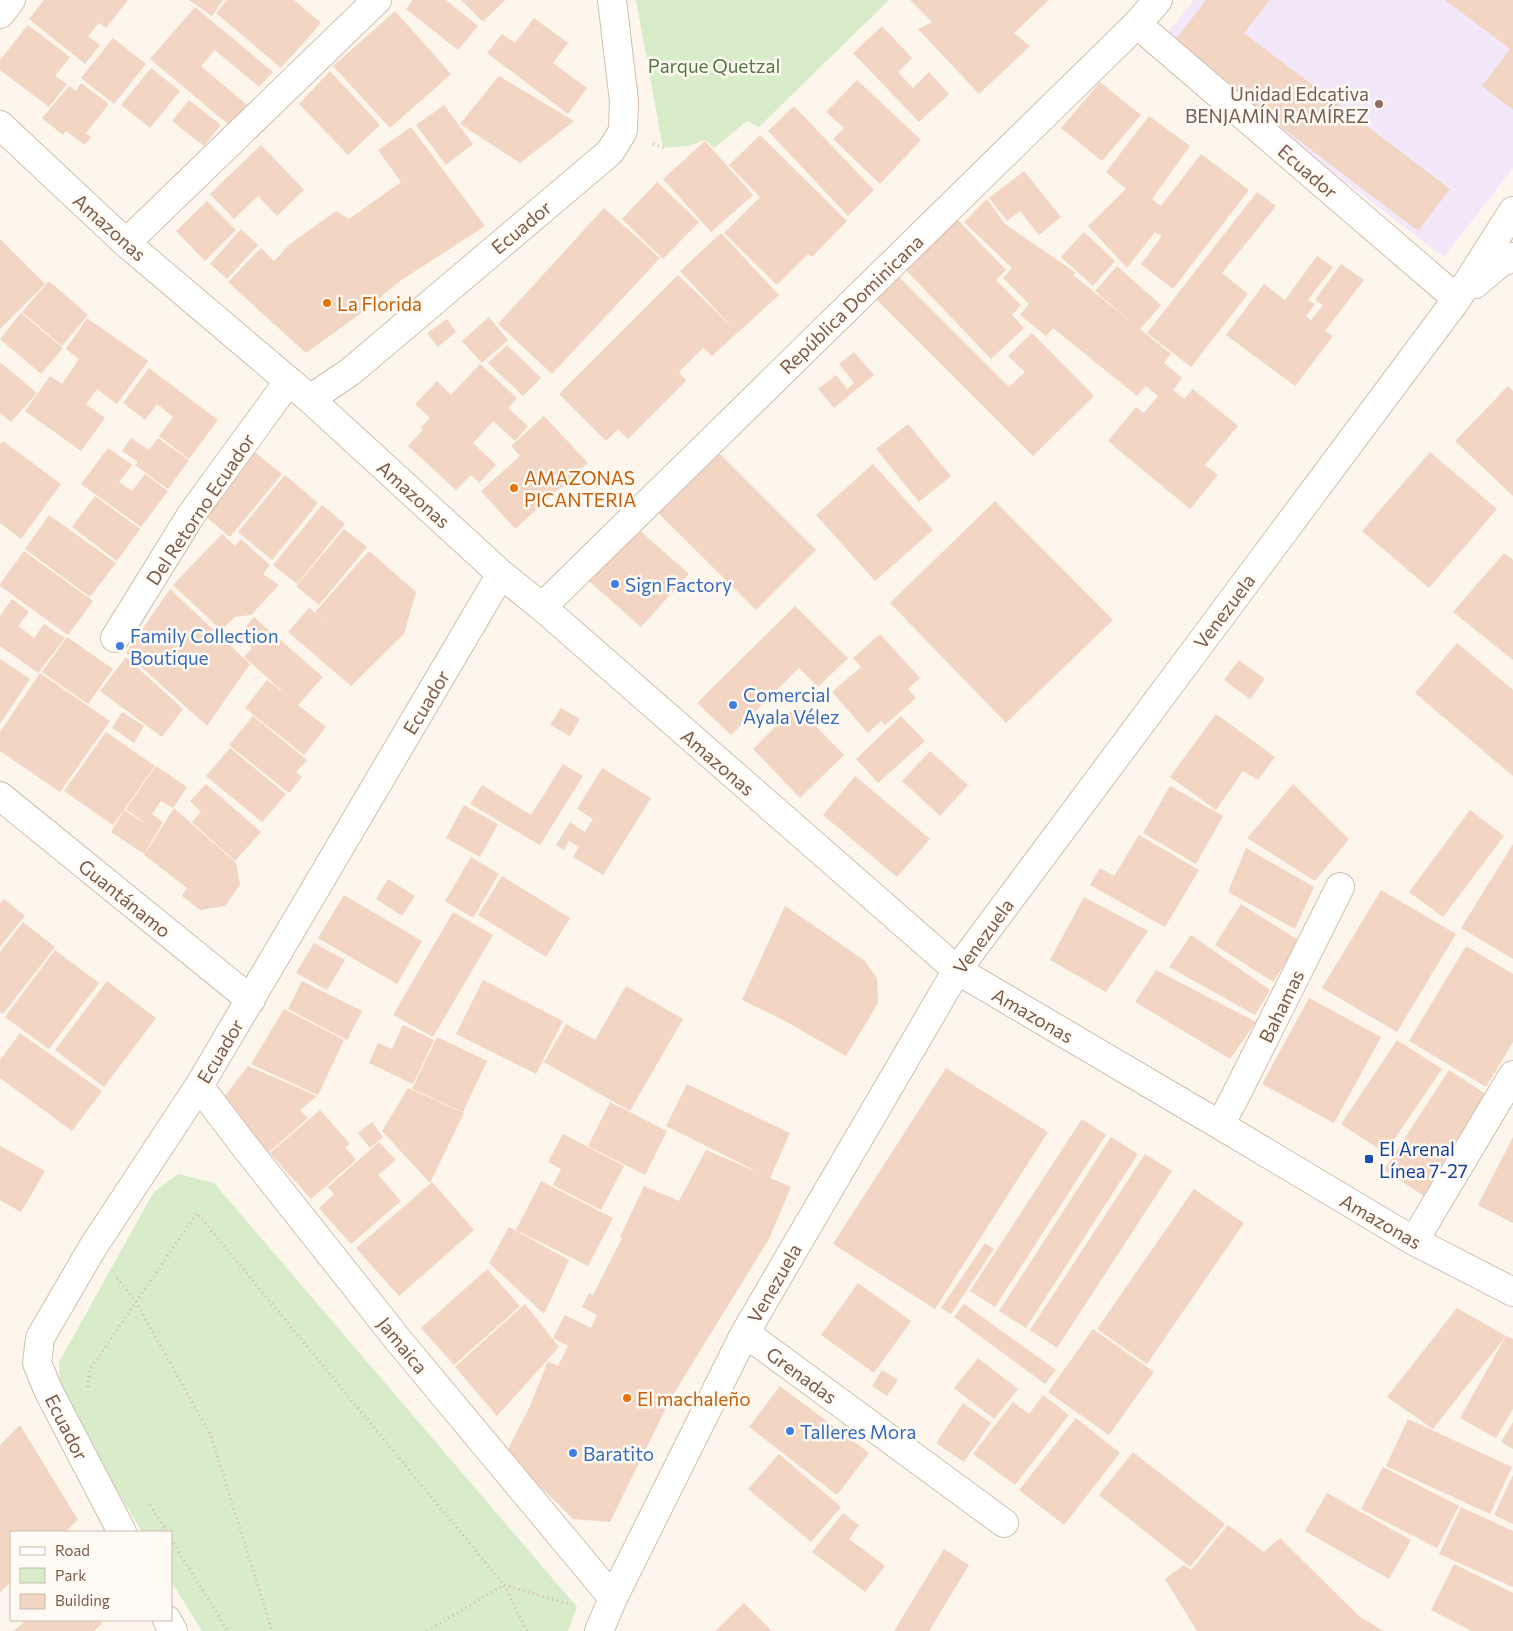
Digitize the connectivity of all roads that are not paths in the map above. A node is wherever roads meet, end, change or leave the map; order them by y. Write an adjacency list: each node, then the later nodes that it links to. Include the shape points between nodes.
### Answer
1 (11, 0): 5 (street)
2 (377, 0): 9 (street)
3 (612, 0): 13 (street, Ecuador, via 624,101 623,131 610,152 350,372)
4 (1158, 0): 6 (street, República Dominicana)
5 (0, 14)
6 (1137, 24): 11 (street, Ecuador); 15 (street, República Dominicana)
7 (0, 125): 9 (street, Amazonas)
8 (1513, 211): 11 (street, Venezuela)
9 (126, 243): 12 (street, Amazonas)
10 (1513, 257): 11 (street, Venezuela, via 1500,263)
11 (1457, 299): 19 (street, Venezuela)
12 (288, 382): 13 (street, Amazonas); 16 (street, Del Retorno Ecuador, via 191,516)
13 (310, 399): 14 (street, Amazonas)
14 (502, 574): 15 (street, Amazonas); 20 (street, Ecuador)
15 (542, 607): 19 (street, Amazonas)
16 (115, 638)
17 (0, 796): 20 (street, Guantánamo)
18 (1340, 887): 23 (street, Bahamas)
19 (957, 970): 23 (street, Amazonas); 26 (street, Venezuela)
20 (251, 1000): 22 (street, Ecuador)
21 (1513, 1075): 24 (street)
22 (199, 1086): 28 (street, Ecuador, via 93,1248 40,1338 37,1363 48,1390); 29 (street, Jamaica, via 399,1341)
23 (1220, 1124): 24 (street, Amazonas)
24 (1414, 1241): 25 (street, Amazonas)
25 (1513, 1292)
26 (745, 1333): 27 (street, Grenadas); 29 (street, Venezuela)
27 (1004, 1523)
28 (121, 1531)
29 (613, 1598): 30 (street, Venezuela)
30 (600, 1631)

